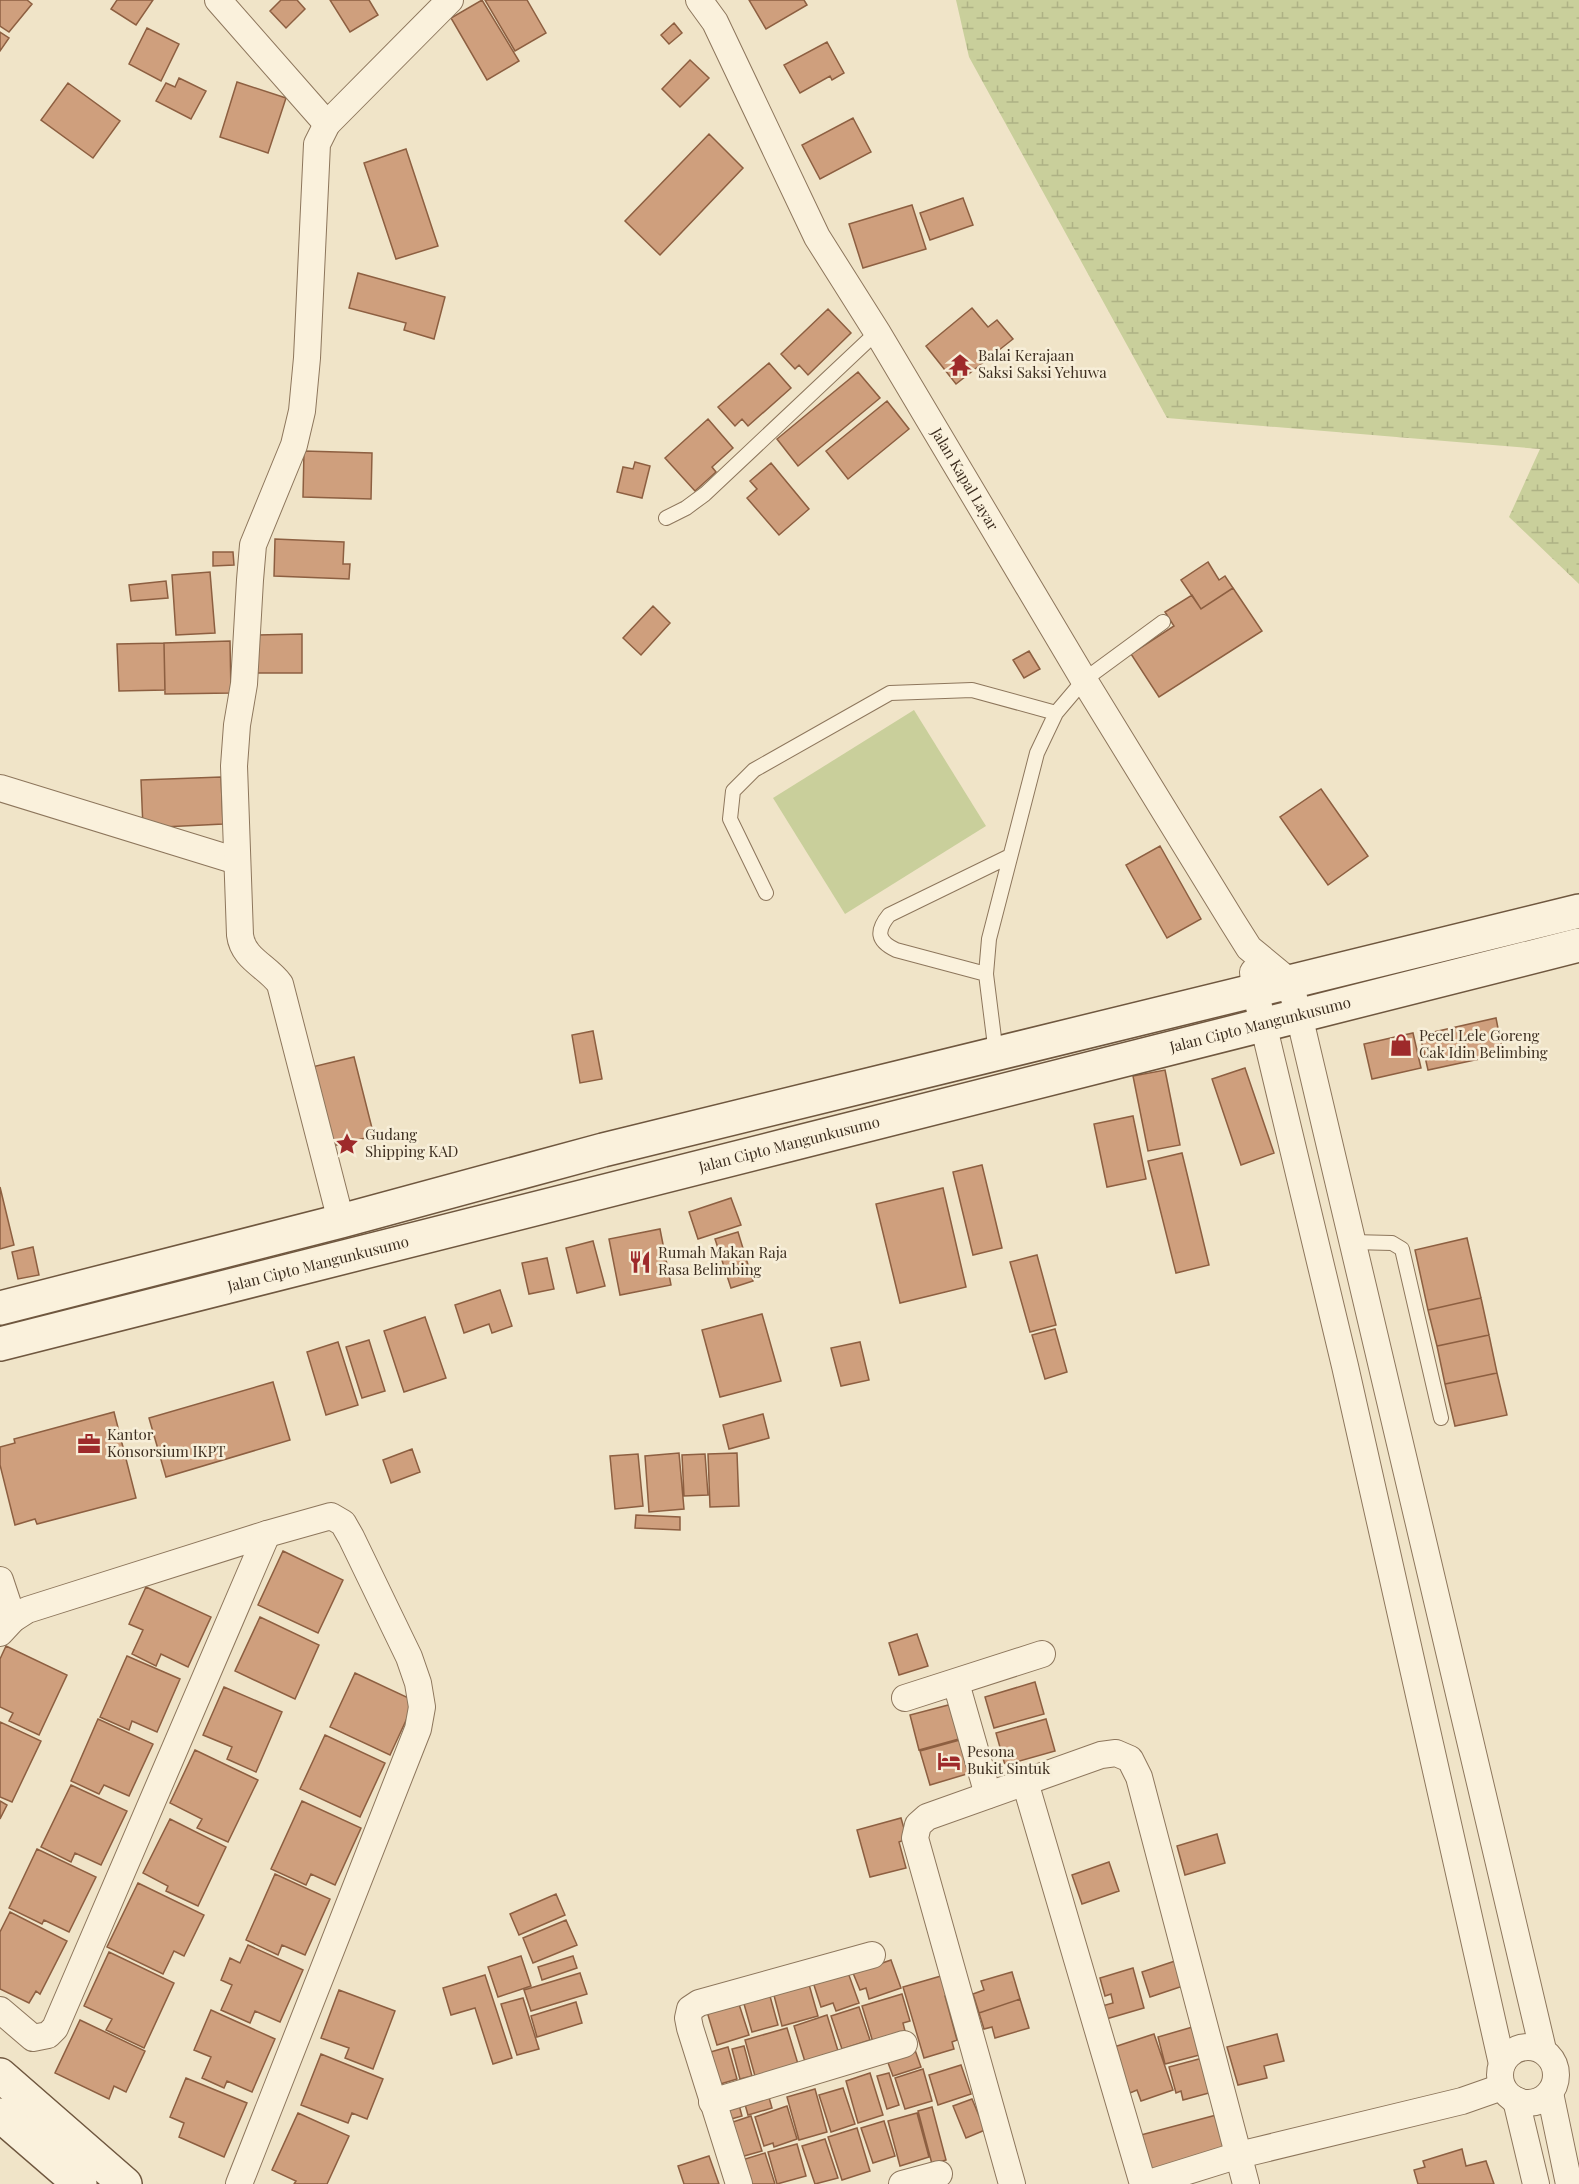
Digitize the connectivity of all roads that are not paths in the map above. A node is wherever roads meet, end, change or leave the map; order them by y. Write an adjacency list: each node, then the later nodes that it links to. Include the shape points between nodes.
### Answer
1 (218, 0): 4 (street)
2 (450, 0): 4 (street)
3 (699, 0): 5 (street, Jalan Kapal Layar, via 715,22 818,237)
4 (327, 124): 12 (street, via 317,144 302,411 294,445 254,545 234,766)
5 (877, 332): 6 (lane, via 705,494); 8 (street, Jalan Kapal Layar)
6 (666, 518)
7 (1163, 622): 8 (lane)
8 (1084, 680): 9 (lane); 16 (street, Jalan Kapal Layar)
9 (1056, 714): 11 (lane, via 1037,753); 13 (lane, via 972,690 890,693 754,770 733,791 730,819)
10 (0, 789): 12 (street)
11 (1010, 856): 17 (lane, via 989,939); 17 (lane, via 889,915 881,925 880,936 885,945)
12 (237, 861): 23 (street, via 241,945 280,984)
13 (766, 892)
14 (1579, 911): 18 (street)
15 (1579, 945): 20 (street, Jalan Cipto Mangunkusumo)
16 (1249, 948): 18 (street); 19 (street)
17 (986, 974): 22 (lane)
18 (1289, 981): 19 (street); 20 (street)
19 (1255, 990): 21 (street); 22 (street)
20 (1299, 1015): 21 (street, Jalan Cipto Mangunkusumo); 24 (street)
21 (1264, 1023): 26 (street, Jalan Cipto Mangunkusumo); 28 (street)
22 (996, 1053): 23 (street, via 603,1150)
23 (341, 1221): 25 (street)
24 (1352, 1242): 27 (street); 29 (lane, via 1392,1243 1402,1249)
25 (0, 1308)
26 (0, 1344)
27 (1379, 1357): 28 (street); 41 (street)
28 (1345, 1366): 43 (street)
29 (1442, 1418)
30 (267, 1534): 32 (street, via 27,1610); 39 (street, via 55,2028 48,2036 33,2038); 51 (street, via 331,1516 343,1523 410,1657 422,1707 418,1730)
31 (0, 1580): 32 (street)
32 (6, 1626)
33 (1042, 1654): 34 (street)
34 (956, 1683): 35 (street); 37 (street)
35 (905, 1698)
36 (1025, 1782): 37 (street); 47 (street, via 1101,1755 1116,1753 1130,1759 1139,1777); 55 (street)
37 (988, 1795): 54 (street, via 927,1817 918,1824 915,1838)
38 (872, 1955): 45 (street, via 699,2003 690,2009 690,2028)
39 (0, 2010)
40 (904, 2044): 45 (street)
41 (1543, 2050): 43 (street, via 1524,2046 1507,2055); 44 (street, via 1550,2056 1557,2075)
42 (0, 2075): 50 (street)
43 (1507, 2083): 44 (street, via 1525,2103 1534,2103); 47 (street, via 1462,2101); 57 (street)
44 (1550, 2093): 58 (street)
45 (712, 2102): 52 (street)
46 (0, 2115): 49 (street)
47 (1239, 2155): 55 (street); 56 (street)
48 (939, 2174): 53 (street)
49 (80, 2184)
50 (126, 2184)
51 (239, 2184)
52 (739, 2184)
53 (902, 2184)
54 (1012, 2184)
55 (1145, 2184)
56 (1246, 2184)
57 (1536, 2184)
58 (1569, 2184)

